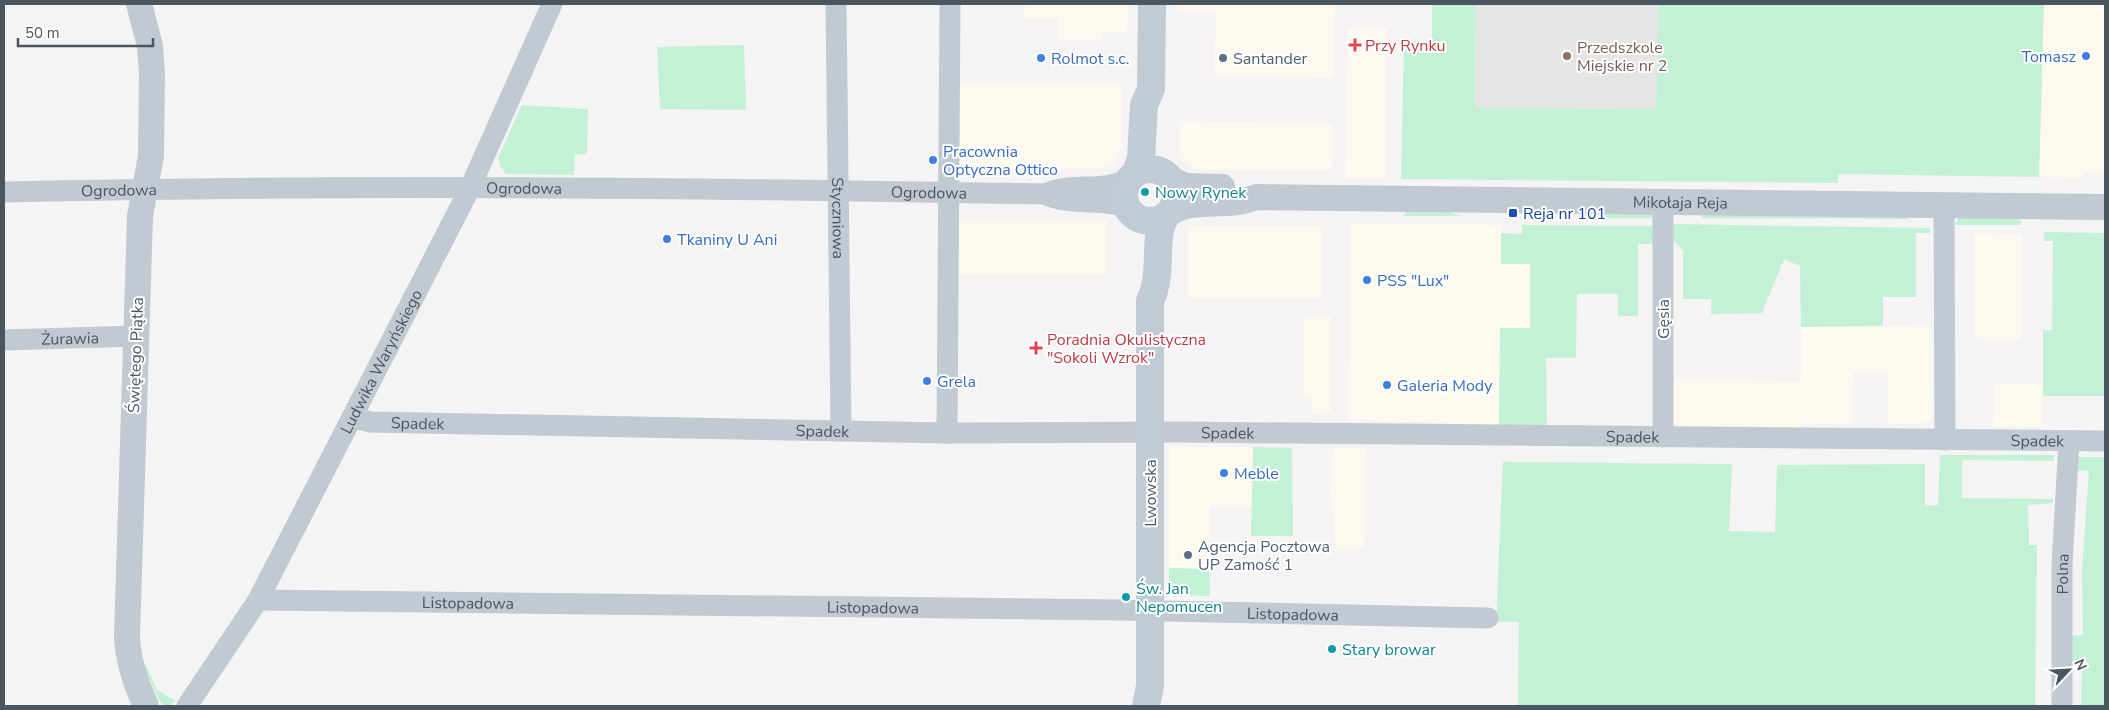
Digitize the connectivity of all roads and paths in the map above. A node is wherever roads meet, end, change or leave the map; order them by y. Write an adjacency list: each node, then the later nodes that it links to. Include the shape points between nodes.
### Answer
1 (138, 4): 10 (street, Świętego Piątka, via 150,46 152,68 151,156)
2 (552, 4): 9 (street, Ludwika Waryńskiego)
3 (836, 4): 12 (street, Styczniowa)
4 (950, 4): 13 (street)
5 (1152, 4): 6 (main road)
6 (1151, 89): 7 (main road, via 1144,105 1141,158); 8 (main road, via 1158,111 1160,157)
7 (1134, 175): 8 (main road, via 1143,170 1157,170); 14 (street, Ogrodowa, via 1113,186 1068,187); 19 (main road, via 1124,193)
8 (1171, 179): 15 (street, Mikołaja Reja, via 1186,186 1240,190); 20 (main road, via 1176,194 1173,208)
9 (470, 188): 10 (street, Ogrodowa); 12 (street, Ogrodowa); 24 (street, Ludwika Waryńskiego)
10 (144, 189): 11 (street, Ogrodowa); 22 (street, Świętego Piątka, via 140,216)
11 (4, 192)
12 (838, 192): 13 (street, Ogrodowa); 25 (street, Styczniowa)
13 (949, 192): 14 (street, Ogrodowa); 26 (street)
14 (1045, 194): 19 (street, Ogrodowa, via 1061,200 1115,204)
15 (1256, 196): 16 (street, Mikołaja Reja); 20 (street, Mikołaja Reja, via 1233,204 1187,204)
16 (1663, 200): 17 (street, Mikołaja Reja); 28 (street, Gęsia)
17 (1944, 204): 18 (street, Mikołaja Reja); 29 (street)
18 (2105, 206)
19 (1130, 211): 20 (main road, via 1139,219 1148,221); 21 (main road, Lwowska, via 1141,232 1143,278)
20 (1167, 215): 21 (main road, Lwowska, via 1160,231 1157,285)
21 (1150, 301): 27 (main road, Lwowska)
22 (136, 336): 23 (street, Żurawia); 36 (street, Świętego Piątka, via 128,647 132,671)
23 (4, 340)
24 (352, 418): 25 (street, Spadek, via 371,422); 32 (street, Ludwika Waryńskiego)
25 (841, 431): 26 (street, Spadek)
26 (947, 433): 27 (street, Spadek)
27 (1150, 433): 28 (street, Spadek); 33 (main road, Lwowska)
28 (1663, 437): 29 (street, Spadek)
29 (1945, 440): 30 (street, Spadek)
30 (2069, 441): 31 (street, Spadek); 38 (street, Polna, via 2062,565)
31 (2105, 441)
32 (258, 600): 33 (street, Listopadowa); 37 (street, Ludwika Waryńskiego)
33 (1149, 610): 34 (street, Listopadowa); 35 (main road, Lwowska)
34 (1488, 618)
35 (1152, 700)
36 (146, 706)
37 (187, 706)
38 (2062, 706)

